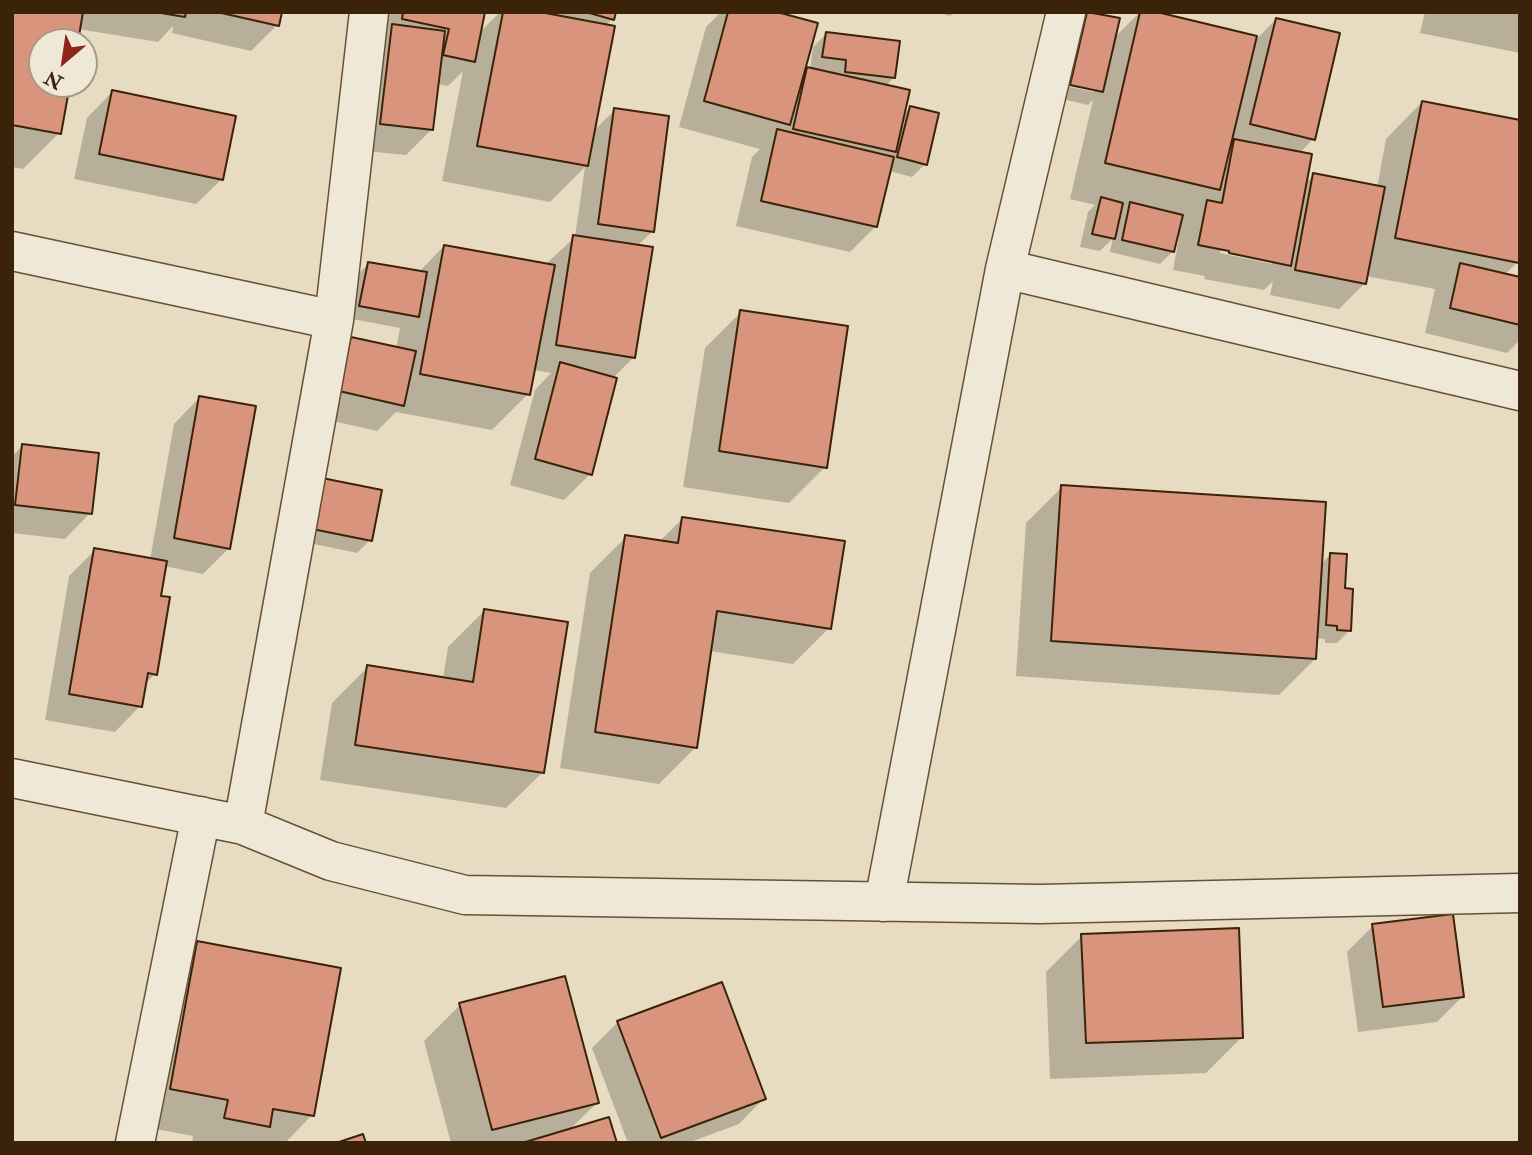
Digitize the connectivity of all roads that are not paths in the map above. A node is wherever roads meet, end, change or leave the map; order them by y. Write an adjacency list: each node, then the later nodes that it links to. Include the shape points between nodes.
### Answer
1 (369, 12): 5 (street)
2 (1066, 12): 4 (street)
3 (12, 251): 5 (street)
4 (1005, 269): 6 (street); 11 (street)
5 (334, 320): 9 (street)
6 (1520, 391)
7 (12, 778): 8 (street)
8 (201, 816): 9 (street); 12 (street)
9 (243, 825): 11 (street, via 331,861 465,895)
10 (1520, 893): 11 (street, via 1040,904)
11 (884, 902)
12 (135, 1143)

